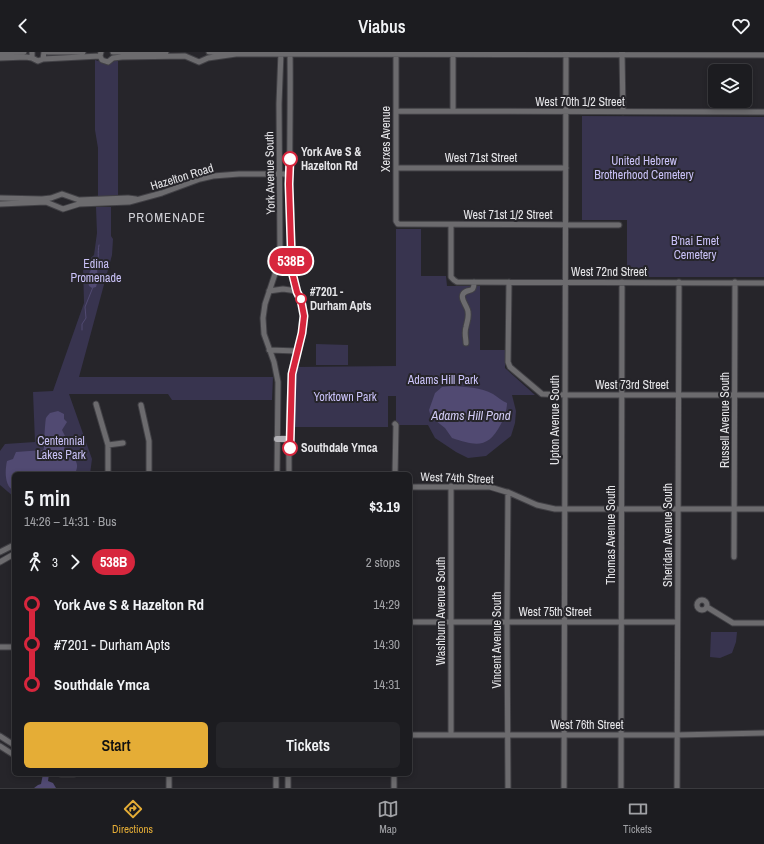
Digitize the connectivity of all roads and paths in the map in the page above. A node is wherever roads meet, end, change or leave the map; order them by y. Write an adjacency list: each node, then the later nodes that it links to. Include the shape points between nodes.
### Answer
1 (24, 52): 10 (street)
2 (32, 52): 25 (street)
3 (44, 52): 26 (street)
4 (48, 52): 5 (street)
5 (82, 52)
6 (113, 52): 7 (street); 27 (street)
7 (166, 52)
8 (205, 52): 28 (street)
9 (209, 52): 18 (street)
10 (0, 53)
11 (281, 53): 12 (street); 18 (street); 36 (street, York Avenue South)
12 (290, 53): 13 (street); 37 (street, York Avenue South)
13 (396, 53): 14 (street); 29 (street, Xerxes Avenue)
14 (452, 53): 15 (street); 30 (street)
15 (509, 53): 16 (street)
16 (566, 53): 19 (street); 31 (street, Upton Avenue South)
17 (100, 54): 26 (street); 27 (street, via 106,62)
18 (236, 54): 28 (street)
19 (622, 54): 20 (street); 32 (street)
20 (680, 54): 21 (street)
21 (736, 54): 23 (street)
22 (191, 55): 27 (street); 28 (street, via 197,62)
23 (764, 55)
24 (0, 58): 25 (street)
25 (32, 58): 26 (street, via 38,61)
26 (43, 58)
27 (113, 58)
28 (204, 59)
29 (396, 111): 30 (street, West 70th 1/2 Street); 34 (street, Xerxes Avenue)
30 (453, 111): 31 (street, West 70th 1/2 Street)
31 (566, 112): 32 (street, West 70th 1/2 Street); 35 (street, Upton Avenue South)
32 (623, 112): 33 (street, West 70th 1/2 Street)
33 (764, 112)
34 (396, 168): 35 (street, West 71st Street); 45 (street, Xerxes Avenue)
35 (566, 168): 47 (street, Upton Avenue South)
36 (281, 174): 37 (street, Hazelton Road); 41 (street, Hazelton Road, via 213,176); 56 (street, York Avenue South, via 280,251)
37 (290, 174): 57 (street, York Avenue South, via 292,272)
38 (56, 196): 39 (street, Hazelton Road, via 62,194); 40 (street, Hazelton Road, via 42,199); 43 (street)
39 (70, 197): 41 (street, Hazelton Road, via 78,200); 44 (street)
40 (0, 198)
41 (137, 200): 44 (street, Hazelton Road)
42 (0, 204): 43 (street, Hazelton Road, via 46,202)
43 (55, 206): 44 (street, Hazelton Road, via 63,209)
44 (69, 207)
45 (397, 223): 46 (street, West 71st 1/2 Street)
46 (451, 225): 47 (street, West 71st 1/2 Street); 49 (street, West 72nd Street, via 451,277 454,280)
47 (566, 225): 48 (street, West 71st 1/2 Street); 51 (street, Upton Avenue South)
48 (619, 225)
49 (474, 282): 50 (street, West 72nd Street); 58 (street, via 472,290 464,293 462,298 468,311)
50 (508, 282): 51 (street, West 72nd Street); 61 (street, West 73rd Street, via 510,367 542,394)
51 (565, 282): 52 (street, West 72nd Street); 61 (street, Upton Avenue South)
52 (622, 282): 53 (street, West 72nd Street); 62 (street, Thomas Avenue South)
53 (678, 282): 54 (street, West 72nd Street); 63 (street, Sheridan Avenue South)
54 (735, 282): 55 (street, West 72nd Street); 64 (street, Russell Avenue South)
55 (764, 283)
56 (269, 291): 57 (street, via 283,289); 59 (street, York Avenue South, via 263,318)
57 (297, 292): 60 (street, York Avenue South, via 304,316)
58 (466, 343)
59 (269, 350): 60 (street); 69 (street, York Avenue South, via 278,382)
60 (298, 351): 70 (street, York Avenue South, via 291,383)
61 (565, 395): 62 (street, West 73rd Street); 81 (street, Upton Avenue South)
62 (622, 395): 63 (street, West 73rd Street); 82 (street, Thomas Avenue South)
63 (678, 395): 64 (street, West 73rd Street); 83 (street, Sheridan Avenue South)
64 (735, 395): 65 (street, West 73rd Street); 84 (street, Russell Avenue South)
65 (764, 395)
66 (96, 404): 72 (street)
67 (141, 405): 74 (street, via 149,441)
68 (394, 424): 77 (street)
69 (277, 439): 70 (main road); 75 (street, York Avenue South)
70 (290, 439): 76 (street, York Avenue South)
71 (123, 443): 72 (street)
72 (108, 446): 73 (street)
73 (108, 472)
74 (149, 472)
75 (277, 472)
76 (290, 472)
77 (395, 472)
78 (451, 486): 79 (street, West 74th Street); 80 (street, West 74th Street, via 490,487); 97 (street, Washburn Avenue South)
79 (412, 487)
80 (508, 492): 81 (street, West 74th Street, via 536,505); 93 (street, Vincent Avenue South)
81 (564, 509): 82 (street, West 74th Street); 94 (street, Upton Avenue South)
82 (621, 509): 83 (street, West 74th Street); 95 (street, Thomas Avenue South)
83 (678, 509): 84 (street, West 74th Street); 96 (street, Sheridan Avenue South)
84 (734, 509): 85 (street, West 74th Street); 89 (street, Russell Avenue South)
85 (764, 509)
86 (12, 546): 87 (street)
87 (0, 552)
88 (12, 555): 90 (street)
89 (734, 557)
90 (0, 562)
91 (706, 607): 98 (street, via 733,623)
92 (412, 622): 97 (street, West 75th Street)
93 (507, 622): 94 (street, West 75th Street); 97 (street, West 75th Street); 104 (street, Vincent Avenue South)
94 (564, 622): 95 (street, West 75th Street); 105 (street, Upton Avenue South)
95 (620, 622): 96 (street, West 75th Street); 106 (street, Thomas Avenue South)
96 (677, 622): 107 (street, Sheridan Avenue South)
97 (450, 623): 103 (street, Washburn Avenue South)
98 (764, 623)
99 (0, 647): 100 (street)
100 (12, 647)
101 (764, 733): 107 (street, West 76th Street)
102 (412, 735): 103 (street, West 76th Street)
103 (451, 735): 104 (street, West 76th Street)
104 (507, 735): 105 (street, West 76th Street); 120 (street, Vincent Avenue South)
105 (564, 735): 106 (street, West 76th Street); 121 (street, Upton Avenue South)
106 (621, 735): 107 (street, West 76th Street); 122 (street, Thomas Avenue South)
107 (676, 735): 123 (street, Sheridan Avenue South)
108 (0, 736): 109 (street)
109 (12, 744)
110 (0, 746): 111 (street)
111 (12, 754)
112 (169, 776): 116 (street)
113 (276, 776): 117 (street)
114 (288, 776): 118 (street)
115 (394, 776): 119 (street)
116 (169, 788)
117 (276, 788)
118 (288, 788)
119 (394, 788)
120 (508, 788)
121 (564, 788)
122 (621, 788)
123 (676, 788)

